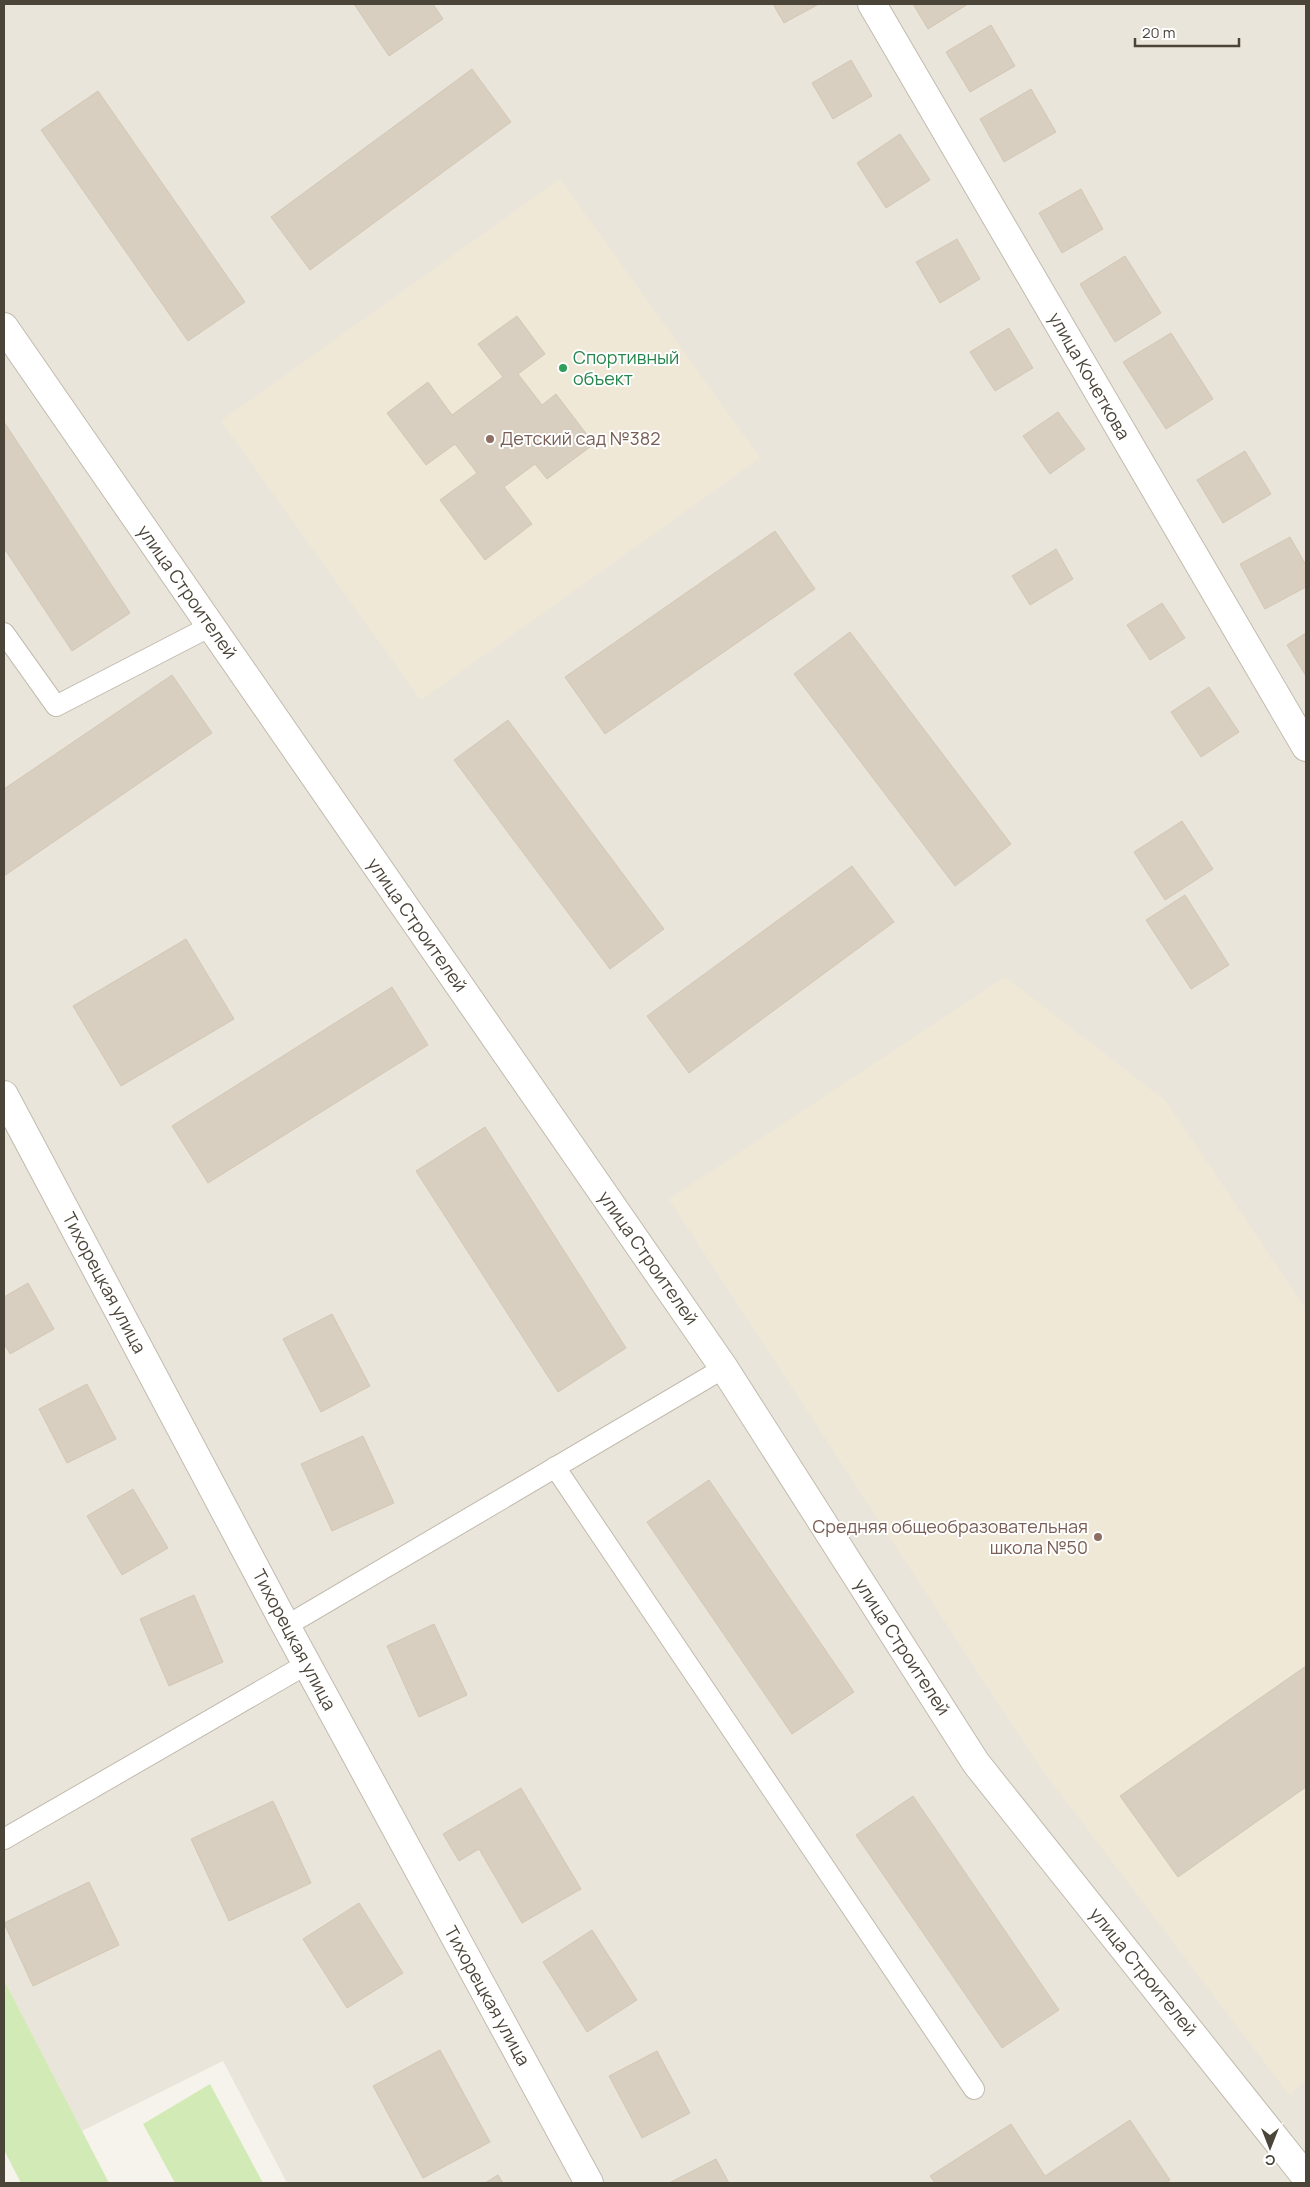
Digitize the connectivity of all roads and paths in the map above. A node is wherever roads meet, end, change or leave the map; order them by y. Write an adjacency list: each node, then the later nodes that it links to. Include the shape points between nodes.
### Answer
1 (872, 4): 5 (street, улица Кочеткова)
2 (4, 327): 3 (street, улица Строителей)
3 (211, 626): 4 (lane, via 56,706); 7 (street, улица Строителей)
4 (4, 633)
5 (1306, 748)
6 (4, 1096): 9 (street, Тихорецкая улица)
7 (724, 1368): 8 (lane); 13 (street, улица Строителей, via 976,1763)
8 (555, 1468): 9 (lane); 12 (lane)
9 (286, 1626): 10 (street, Тихорецкая улица)
10 (307, 1664): 11 (lane); 14 (street, Тихорецкая улица)
11 (4, 1839)
12 (974, 2089)
13 (1306, 2177)
14 (589, 2183)

